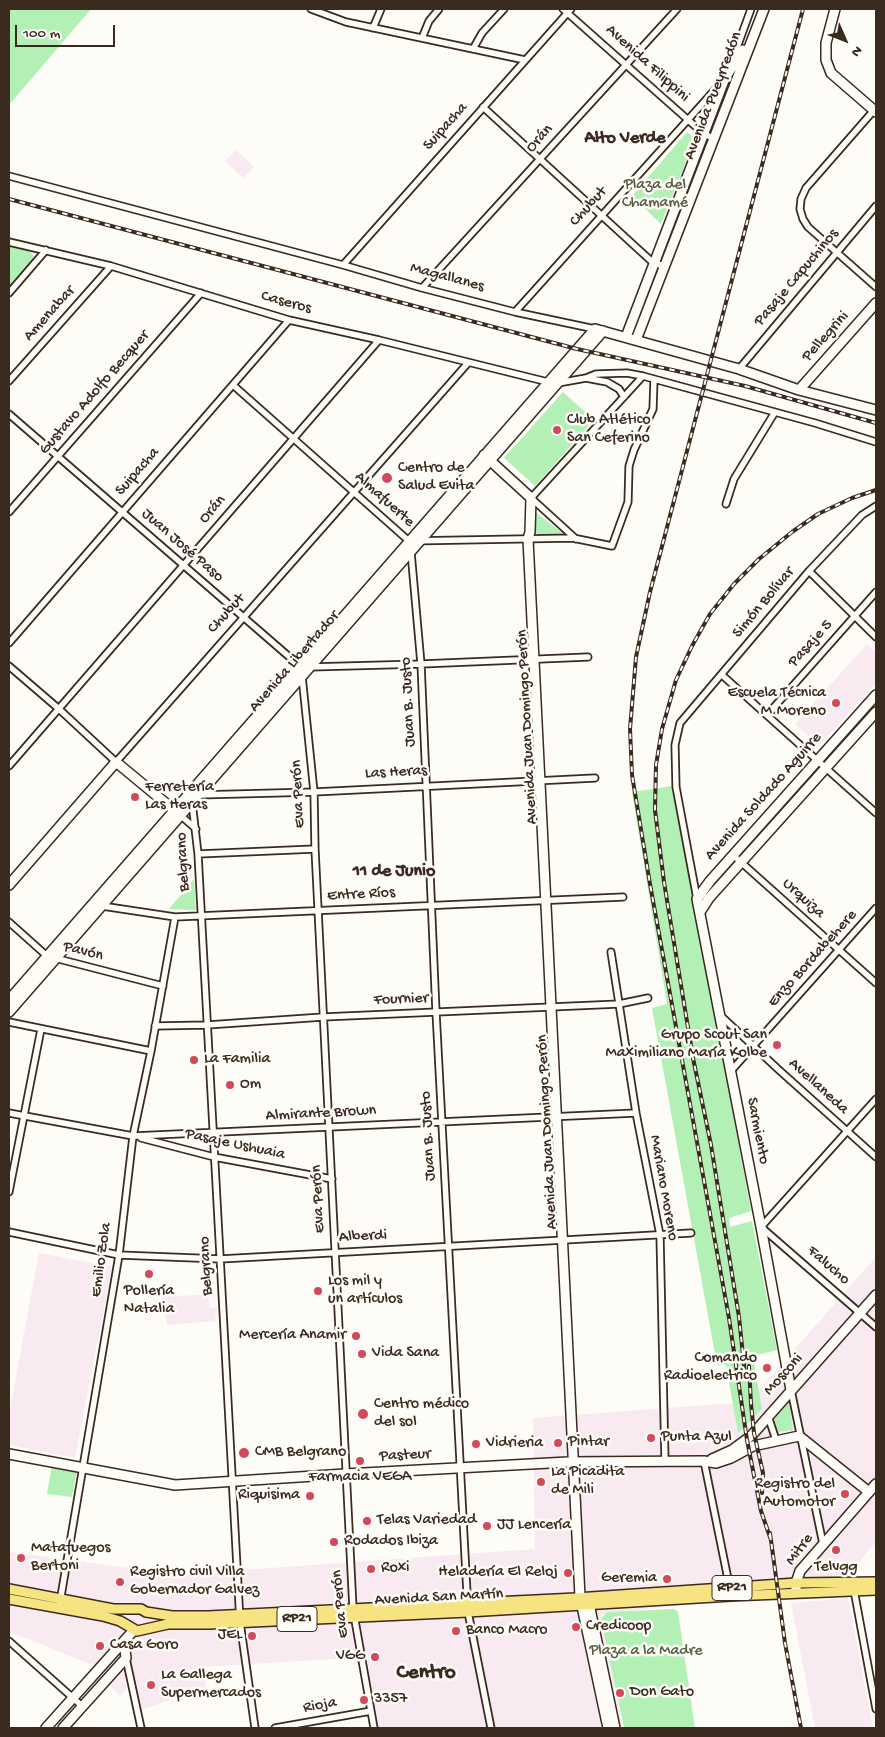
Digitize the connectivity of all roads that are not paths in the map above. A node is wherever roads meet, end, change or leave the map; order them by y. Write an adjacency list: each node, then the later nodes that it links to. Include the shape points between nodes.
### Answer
1 (311, 9): 10 (street)
2 (381, 9): 11 (street)
3 (439, 9): 13 (street, via 429,21)
4 (504, 9): 14 (street)
5 (678, 9): 16 (street, Orán)
6 (751, 9): 17 (street, Avenida Pueyrredón)
7 (764, 9): 12 (main road, Avenida Pueyrredón)
8 (835, 9): 19 (main road, via 826,44 826,60 831,73)
9 (568, 10): 15 (street, Suipacha); 16 (street, Avenida Filippini)
10 (325, 11): 11 (street, via 346,22)
11 (373, 28): 13 (street)
12 (756, 30): 17 (main road, Avenida Pueyrredón); 22 (main road, Avenida Pueyrredón)
13 (422, 38): 14 (street)
14 (473, 49): 15 (street)
15 (525, 60): 18 (street, Suipacha)
16 (627, 64): 20 (street, Avenida Filippini); 23 (street, Orán)
17 (725, 78): 20 (street, Chubut); 21 (main road, Avenida Pueyrredón)
18 (483, 107): 23 (street); 31 (street, Suipacha)
19 (875, 110): 29 (street, via 806,188 801,198 800,209 808,227)
20 (688, 119): 21 (street, Avenida Filippini); 26 (street, Chubut)
21 (704, 134): 22 (street, Avenida Filippini); 30 (main road, Avenida Pueyrredón)
22 (713, 138): 33 (main road, Avenida Pueyrredón)
23 (540, 159): 26 (street); 35 (street, Orán)
24 (9, 176): 31 (street, Magallanes)
25 (876, 206): 29 (street, Pasaje Capuchinos)
26 (602, 216): 30 (street); 39 (street, Chubut)
27 (9, 242): 28 (street, Caseros)
28 (46, 250): 32 (street, Caseros); 36 (street)
29 (837, 251): 34 (street); 46 (street, Pasaje Capuchinos)
30 (654, 263): 33 (street); 42 (main road, Avenida Pueyrredón)
31 (343, 265): 35 (street, Magallanes)
32 (111, 266): 37 (street, Caseros); 50 (street, Amenabar)
33 (664, 266): 44 (main road, Avenida Pueyrredón)
34 (876, 287)
35 (422, 288): 39 (street, Magallanes)
36 (9, 293)
37 (201, 293): 40 (street, Caseros); 60 (street, Gustavo Adolfo Becquer)
38 (876, 303): 53 (main road, Pellegrini)
39 (515, 312): 41 (street, Magallanes)
40 (290, 320): 43 (street, Caseros); 52 (street, Suipacha)
41 (599, 330): 42 (main road, Magallanes); 51 (main road, Avenida Libertador)
42 (626, 338): 44 (main road, Magallanes)
43 (379, 340): 45 (street, Caseros); 58 (street, Orán)
44 (636, 340): 46 (main road, Magallanes)
45 (468, 363): 51 (street, Caseros); 62 (street, Chubut)
46 (738, 369): 53 (main road, Magallanes)
47 (643, 376): 48 (street, via 596,374); 49 (street); 54 (street)
48 (586, 378): 51 (street); 54 (street, via 607,382 619,389)
49 (654, 379): 56 (street); 69 (street, Almafuerte, via 653,409 629,466 628,502 612,546)
50 (9, 381)
51 (553, 382): 61 (main road, Avenida Libertador)
52 (233, 385): 58 (street, Almafuerte); 67 (street, Suipacha)
53 (799, 390): 55 (main road, Magallanes)
54 (624, 397): 63 (street)
55 (874, 406)
56 (775, 412): 59 (street); 64 (street, via 734,479)
57 (9, 414): 60 (street, Juan José Paso)
58 (294, 438): 62 (street, Almafuerte); 72 (street, Orán)
59 (876, 442)
60 (58, 456): 66 (street, Gustavo Adolfo Becquer); 67 (street, Juan José Paso)
61 (487, 458): 63 (main road); 70 (main road, Avenida Libertador)
62 (354, 492): 70 (street, Almafuerte); 76 (street, Chubut)
63 (531, 498): 68 (main road, Avenida Juan Domingo Perón); 69 (street)
64 (726, 504)
65 (876, 506): 73 (street, Simón Bolívar, via 862,515)
66 (9, 512)
67 (121, 512): 72 (street, Juan José Paso); 78 (street, Suipacha)
68 (531, 537): 69 (street, Almafuerte); 70 (street, Almafuerte); 80 (main road, Avenida Juan Domingo Perón)
69 (576, 539)
70 (414, 542): 71 (main road, Avenida Libertador); 84 (main road, Avenida Libertador)
71 (411, 551): 81 (street, Juan B. Justo); 83 (main road, Avenida Libertador)
72 (183, 566): 76 (street, Juan José Paso); 87 (street, Orán)
73 (808, 571): 75 (street); 85 (street, Simón Bolívar)
74 (876, 592): 75 (street, Pasaje 5)
75 (854, 616): 77 (street); 89 (street, Pasaje 5)
76 (243, 618): 84 (street, Juan José Paso); 92 (street, Chubut)
77 (876, 637)
78 (9, 642)
79 (588, 657): 80 (street)
80 (537, 659): 81 (street); 96 (main road, Avenida Juan Domingo Perón)
81 (421, 664): 83 (street); 97 (street, Juan B. Justo)
82 (9, 666): 87 (street)
83 (310, 667): 84 (main road, Avenida Libertador)
84 (301, 671): 98 (street, Eva Perón); 99 (main road, Avenida Libertador); 100 (main road, Avenida Libertador)
85 (722, 675): 89 (street); 90 (street, Simón Bolívar)
86 (876, 695): 91 (main road, Avenida Soldado Aguirre)
87 (59, 709): 92 (street); 93 (street, Orán)
88 (876, 712): 94 (main road, Avenida Soldado Aguirre)
89 (767, 715): 91 (street)
90 (680, 723): 109 (street, Sarmiento, via 675,744 676,787)
91 (817, 760): 94 (street); 105 (main road, Avenida Soldado Aguirre)
92 (116, 762): 100 (main road); 107 (main road, Chubut)
93 (9, 766)
94 (826, 768): 101 (street); 106 (main road, Avenida Soldado Aguirre)
95 (595, 778): 96 (street, Las Heras)
96 (543, 780): 97 (street, Las Heras); 110 (main road, Avenida Juan Domingo Perón)
97 (427, 786): 98 (street, Las Heras); 112 (street, Juan B. Justo)
98 (314, 792): 99 (street, Las Heras); 103 (street, Eva Perón)
99 (195, 798): 100 (main road, Avenida Libertador); 102 (street, Belgrano)
100 (177, 813): 102 (street); 111 (main road, Avenida Libertador); 121 (main road, Avenida Libertador)
101 (876, 813)
102 (196, 829): 104 (street, Belgrano)
103 (315, 849): 104 (street); 114 (street, Eva Perón)
104 (198, 854): 116 (street, Belgrano)
105 (733, 855): 106 (street, Urquiza); 109 (main road, Avenida Soldado Aguirre)
106 (741, 862): 115 (main road, Avenida Soldado Aguirre); 119 (street, Urquiza)
107 (9, 885)
108 (623, 897): 110 (street, Entre Ríos)
109 (697, 899): 115 (main road, Sarmiento)
110 (549, 900): 112 (street, Entre Ríos); 127 (main road, Avenida Juan Domingo Perón)
111 (102, 906): 117 (street, Entre Ríos); 121 (main road, Avenida Libertador)
112 (432, 906): 114 (street, Entre Ríos); 129 (street, Juan B. Justo)
113 (876, 908): 119 (street, Enzo Bordabehere)
114 (318, 910): 116 (street, Entre Ríos); 131 (street, Eva Perón)
115 (700, 912): 130 (main road, Sarmiento)
116 (201, 916): 117 (street, Entre Ríos); 133 (street, Belgrano)
117 (175, 917): 123 (street, Emilio Zola)
118 (9, 922): 121 (street, Pavón)
119 (839, 950): 122 (street, Urquiza); 136 (street, Enzo Bordabehere)
120 (611, 952): 126 (street, Mariano Moreno)
121 (51, 958): 123 (street, Pavón); 125 (main road, Avenida Libertador); 128 (main road, Avenida Libertador)
122 (876, 983)
123 (162, 986): 134 (street, Emilio Zola)
124 (648, 998): 126 (street, Fournier)
125 (9, 1000)
126 (619, 1004): 127 (street, Fournier); 141 (street, Mariano Moreno)
127 (554, 1007): 129 (street, Fournier); 143 (main road, Avenida Juan Domingo Perón)
128 (9, 1012)
129 (436, 1012): 131 (street, Fournier); 144 (street, Juan B. Justo)
130 (721, 1016): 136 (street, Avellaneda); 138 (main road, Sarmiento)
131 (323, 1017): 133 (street, Fournier); 145 (street, Eva Perón)
132 (9, 1022): 135 (street)
133 (207, 1025): 134 (street, Fournier); 147 (street, Belgrano)
134 (155, 1026): 137 (street, Emilio Zola)
135 (41, 1029): 137 (street); 142 (street)
136 (753, 1047): 138 (street, Enzo Bordabehere); 146 (street, Avellaneda)
137 (151, 1051): 148 (street, Emilio Zola)
138 (730, 1072): 153 (main road, Sarmiento)
139 (876, 1099): 146 (street)
140 (9, 1113): 142 (street, Almirante Brown)
141 (636, 1113): 143 (street, Almirante Brown); 156 (street, Mariano Moreno)
142 (24, 1116): 148 (street, Almirante Brown); 152 (street)
143 (559, 1117): 144 (street, Almirante Brown); 157 (main road, Avenida Juan Domingo Perón)
144 (443, 1122): 145 (street, Almirante Brown); 158 (street, Juan B. Justo)
145 (329, 1128): 147 (street, Almirante Brown); 151 (street, Eva Perón)
146 (847, 1131): 150 (street, Avellaneda); 153 (street)
147 (213, 1133): 148 (street, Almirante Brown); 149 (street, Belgrano)
148 (133, 1136): 149 (street, Pasaje Ushuaia); 160 (street, Emilio Zola)
149 (214, 1157): 151 (street, Pasaje Ushuaia); 161 (street, Belgrano)
150 (876, 1157)
151 (332, 1179): 159 (street, Eva Perón)
152 (9, 1192)
153 (761, 1227): 163 (street, Falucho); 165 (main road, Sarmiento)
154 (9, 1232): 160 (street, Alberdi)
155 (691, 1234): 156 (street, Alberdi)
156 (660, 1235): 157 (street, Alberdi); 171 (street, Mariano Moreno)
157 (565, 1240): 158 (street, Alberdi); 172 (main road, Avenida Juan Domingo Perón)
158 (449, 1246): 159 (street, Alberdi); 174 (street, Juan B. Justo)
159 (335, 1252): 161 (street, Alberdi); 175 (street, Eva Perón)
160 (120, 1255): 161 (street, Alberdi); 173 (street, Emilio Zola)
161 (220, 1260): 176 (street, Belgrano)
162 (876, 1294): 163 (main road, Mosconi)
163 (860, 1313): 164 (street, Falucho); 165 (main road, Mosconi)
164 (876, 1327)
165 (791, 1390): 166 (main road, Mosconi); 167 (street, Sarmiento)
166 (768, 1416): 168 (street); 170 (main road, Mosconi, via 747,1440 716,1458)
167 (800, 1436): 168 (main road, Pasteur); 178 (main road); 179 (street, Sarmiento)
168 (776, 1440): 170 (main road, Pasteur, via 753,1446 716,1463)
169 (9, 1454): 173 (main road, Pasteur)
170 (704, 1460): 171 (main road, Pasteur); 185 (street)
171 (665, 1461): 172 (main road, Pasteur)
172 (576, 1462): 174 (main road, Pasteur); 187 (main road, Avenida Juan Domingo Perón)
173 (84, 1468): 176 (main road, Pasteur, via 175,1485); 188 (street, Emilio Zola)
174 (461, 1468): 175 (main road, Pasteur); 189 (street, Juan B. Justo)
175 (345, 1474): 176 (main road, Pasteur); 192 (street, Eva Perón)
176 (233, 1480): 193 (street, Belgrano)
177 (876, 1484): 178 (main road, Mitre)
178 (869, 1492): 179 (main road, Mitre)
179 (823, 1544): 181 (main road, Mitre, via 800,1571)
180 (876, 1582): 181 (main road, Avenida San Martín / RP21)
181 (796, 1588): 183 (main road, Avenida San Martín / RP21); 185 (main road, Avenida San Martín / RP21)
182 (9, 1589): 188 (main road, Avenida San Martín / RP21)
183 (854, 1590): 184 (main road, Avenida San Martín / RP21); 199 (street)
184 (876, 1590)
185 (730, 1592): 187 (main road, Avenida San Martín / RP21)
186 (9, 1599): 188 (main road, Avenida San Martín / RP21)
187 (585, 1601): 189 (main road, Avenida San Martín / RP21); 211 (main road, Avenida Juan Domingo Perón); 212 (main road, Avenida Juan Domingo Perón)
188 (60, 1604): 190 (main road, Avenida San Martín / RP21); 194 (main road, Avenida San Martín / RP21, via 120,1621)
189 (468, 1608): 192 (main road, Avenida San Martín / RP21); 210 (street, Juan B. Justo)
190 (135, 1610): 191 (main road, Avenida San Martín / RP21); 194 (main road, via 128,1617)
191 (146, 1612): 193 (main road, Avenida San Martín / RP21); 195 (main road, via 150,1620)
192 (354, 1613): 193 (main road, Avenida San Martín / RP21); 203 (street, Eva Perón)
193 (240, 1618): 195 (main road, Avenida San Martín / RP21); 207 (street, Belgrano)
194 (132, 1628): 195 (main road, Avenida San Martín / RP21); 197 (main road)
195 (146, 1629)
196 (9, 1641): 200 (street)
197 (124, 1641): 198 (main road); 200 (main road)
198 (126, 1658): 201 (main road); 206 (street)
199 (874, 1687): 202 (street)
200 (73, 1698): 201 (street); 204 (main road)
201 (82, 1706): 205 (main road)
202 (876, 1709)
203 (371, 1711): 208 (street, Rioja); 209 (street, Eva Perón)
204 (46, 1728)
205 (63, 1728)
206 (141, 1728)
207 (255, 1728)
208 (275, 1728)
209 (374, 1728)
210 (491, 1728)
211 (608, 1728)
212 (615, 1728)

